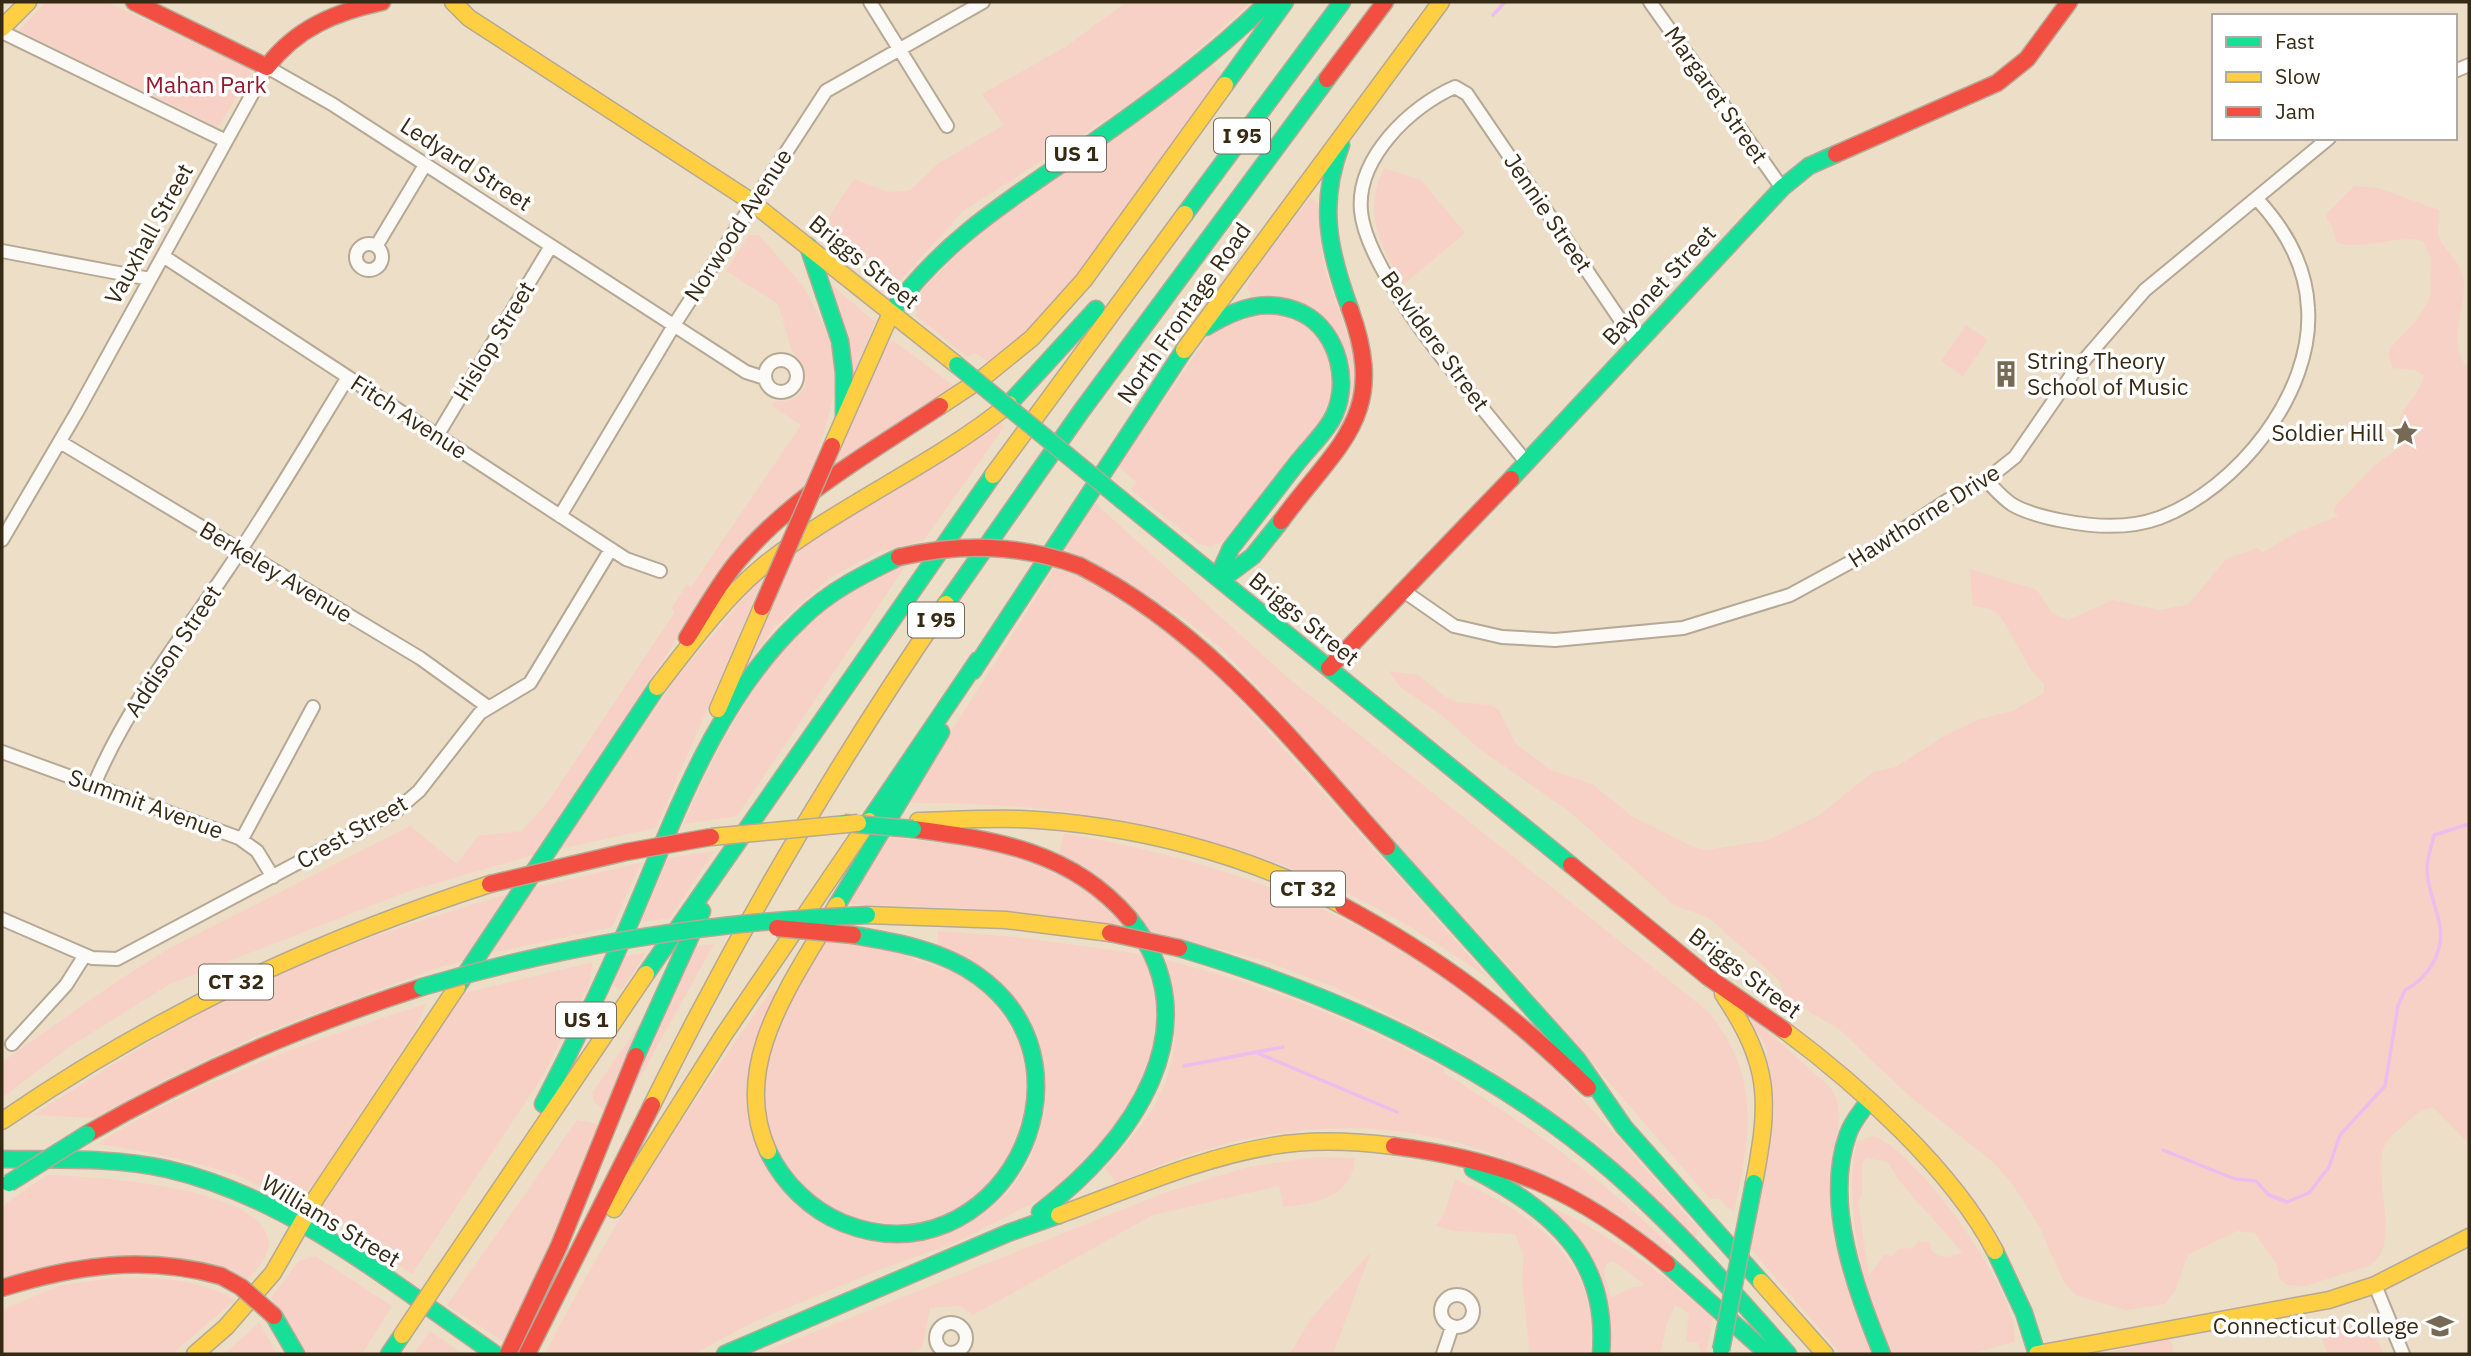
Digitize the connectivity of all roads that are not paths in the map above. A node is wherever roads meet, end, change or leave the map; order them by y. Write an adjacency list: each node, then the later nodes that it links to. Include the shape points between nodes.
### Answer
1 (28, 2): 14 (main road)
2 (134, 2): 16 (main road, Ledyard Street)
3 (382, 2): 16 (main road, Vauxhall Street, via 350,10 304,31)
4 (453, 2): 25 (main road, Briggs Street, via 468,18)
5 (870, 2): 15 (street)
6 (983, 2): 15 (street, Norwood Avenue)
7 (1268, 2): 33 (main road, US 1, via 1186,75 958,235 915,279)
8 (1285, 2): 53 (main road, via 1054,316 984,377 824,482 777,520 720,586)
9 (1342, 2): 31 (main road, I 95)
10 (1385, 2): 79 (main road, I 95, via 1044,463 817,803 679,1049)
11 (1441, 2): 18 (main road, North Frontage Road)
12 (1650, 2): 23 (street, Margaret Street)
13 (2069, 2): 23 (main road, Bayonet Street, via 2027,59 1997,83 1809,166)
14 (2, 30): 21 (street)
15 (897, 49): 19 (street); 25 (street, Norwood Avenue, via 826,91)
16 (267, 67): 21 (street, Vauxhall Street); 22 (street, Ledyard Street)
17 (1455, 87): 35 (street, Jennie Street, via 1467,94); 42 (street, Belvidere Street, via 1431,98 1400,123 1362,186 1361,211 1371,250 1419,326)
18 (1351, 122): 36 (main road, North Frontage Road); 49 (main road, via 1333,167 1326,210 1330,250 1365,356 1362,406 1339,447 1256,551)
19 (947, 126)
20 (2327, 140): 24 (street, Hawthorne Drive)
21 (226, 141): 30 (street, Vauxhall Street)
22 (425, 164): 26 (street); 27 (street, Ledyard Street)
23 (1782, 188): 35 (main road, Bayonet Street)
24 (2257, 199): 43 (street, Hawthorne Drive, via 2145,290 2073,373 2015,457); 43 (street, via 2290,243 2303,275 2309,309 2294,384 2251,453 2194,499 2159,518 2123,525 2090,526 2053,519 2013,505)
25 (753, 203): 28 (main road, Briggs Street); 34 (street, Norwood Avenue)
26 (377, 245)
27 (551, 246): 34 (street, Ledyard Street); 40 (street, Hislop Street)
28 (808, 246): 33 (main road, Briggs Street); 39 (main road, via 839,339)
29 (2, 251): 32 (street)
30 (163, 256): 32 (street, Vauxhall Street); 37 (street, Fitch Avenue)
31 (1142, 271): 53 (main road, via 1093,313 1055,359 995,416 761,568 699,633); 61 (main road, I 95, via 978,495)
32 (150, 279): 41 (street, Vauxhall Street)
33 (891, 313): 39 (main road, US 1); 49 (main road, Briggs Street, bridge)
34 (674, 325): 38 (street, Ledyard Street, via 746,372); 44 (street, Norwood Avenue)
35 (1636, 342): 42 (main road, Bayonet Street)
36 (1187, 345): 49 (main road, via 1236,308 1278,304 1316,322 1332,343 1341,367 1340,397 1332,419 1231,548); 51 (main road, North Frontage Road)
37 (348, 377): 40 (street, Fitch Avenue); 47 (street, Addison Street)
38 (765, 378)
39 (844, 418): 57 (main road, US 1, bridge)
40 (437, 436): 44 (street, Fitch Avenue)
41 (60, 442): 45 (street, Vauxhall Street); 47 (street, Berkeley Avenue)
42 (1526, 462): 50 (main road, Bayonet Street)
43 (1986, 480): 50 (street, Hawthorne Drive, via 1835,573 1790,595 1684,628 1598,638 1514,638 1454,626)
44 (560, 516): 46 (street, Fitch Avenue)
45 (2, 540)
46 (611, 549): 48 (street, Fitch Avenue, via 637,565); 55 (street, Crest Street, via 530,684)
47 (240, 551): 55 (street, Berkeley Avenue, via 420,658); 58 (street, Addison Street, via 143,690)
48 (660, 571)
49 (1221, 580): 52 (main road, Briggs Street)
50 (1405, 592): 52 (main road, Bayonet Street)
51 (978, 660): 64 (main road, bridge, via 948,720 842,897 772,1021 755,1077 755,1101 764,1144 787,1182 809,1204 835,1220 887,1234 931,1229 955,1221 986,1201 1021,1159 1038,1105 1031,1049 1008,1004 977,975 934,954 853,935); 79 (main road, via 723,1036 636,1170 584,1262)
52 (1329, 668): 66 (main road, Briggs Street)
53 (657, 687): 74 (main road)
54 (313, 707): 60 (street)
55 (488, 707): 62 (street, Crest Street, via 409,801)
56 (2, 752): 58 (street, Summit Avenue)
57 (689, 784): 70 (main road, bridge, via 743,690 795,623 837,588 899,557 937,548 980,545 1035,551 1080,566 1177,625 1238,681 1577,1059); 77 (main road, US 1, via 586,1021)
58 (94, 785): 60 (street, Summit Avenue)
59 (915, 825): 69 (main road, CT 32, bridge, via 844,823 664,845 490,884 361,929 216,992 97,1058); 70 (main road, CT 32, via 1034,820 1121,831 1212,854 1300,885 1399,935 1470,983 1534,1034); 75 (main road, via 1006,846 1083,876 1115,902 1140,932 1162,984 1162,1044 1151,1086 1137,1114 1074,1190)
60 (242, 839): 62 (street, Summit Avenue, via 264,859)
61 (720, 866): 77 (main road, I 95); 84 (main road, via 686,952 621,1090)
62 (273, 877): 65 (street, Crest Street, via 117,958)
63 (2, 919): 65 (street)
64 (710, 927): 73 (main road, bridge, via 559,952 345,1012 236,1055 162,1091); 96 (main road, bridge, via 791,917 993,919 1110,933 1281,979 1437,1050 1579,1144 1704,1260)
65 (85, 955): 67 (street, via 66,985)
66 (1715, 982): 68 (main road, Briggs Street, via 1783,1029); 85 (main road, bridge, via 1744,1023 1762,1066 1767,1105)
67 (12, 1044)
68 (1868, 1102): 98 (main road, via 1844,1146 1843,1198 1855,1286); 99 (main road, Briggs Street, via 1943,1173 1978,1219 2017,1294)
69 (2, 1121)
70 (1624, 1127): 97 (main road, CT 32)
71 (1411, 1146): 75 (main road, via 1325,1141 1247,1151); 94 (main road, via 1503,1184 1540,1210 1568,1238 1595,1283 1604,1332); 95 (main road, via 1504,1167 1587,1206 1661,1258)
72 (2, 1159): 74 (main road, Williams Street, via 166,1169 231,1189)
73 (6, 1186)
74 (301, 1225): 86 (main road, via 273,1273); 89 (main road, Williams Street)
75 (1008, 1233): 92 (main road)
76 (2469, 1237): 80 (main road)
77 (462, 1246): 88 (main road, I 95, bridge)
78 (37, 1278): 81 (main road); 82 (main road); 87 (main road, bridge, via 92,1265 140,1261 221,1276 249,1292 274,1316)
79 (562, 1285): 84 (main road, I 95)
80 (2375, 1285): 99 (main road, via 2329,1300); 100 (street)
81 (2, 1288)
82 (2, 1299)
83 (1452, 1327): 93 (street)
84 (529, 1332): 90 (main road); 91 (main road, I 95)
85 (1721, 1352)
86 (195, 1354)
87 (296, 1354)
88 (389, 1354)
89 (495, 1354)
90 (509, 1354)
91 (527, 1354)
92 (725, 1354)
93 (1443, 1354)
94 (1601, 1354)
95 (1768, 1354)
96 (1788, 1354)
97 (1825, 1354)
98 (1882, 1354)
99 (2037, 1354)
100 (2403, 1354)

